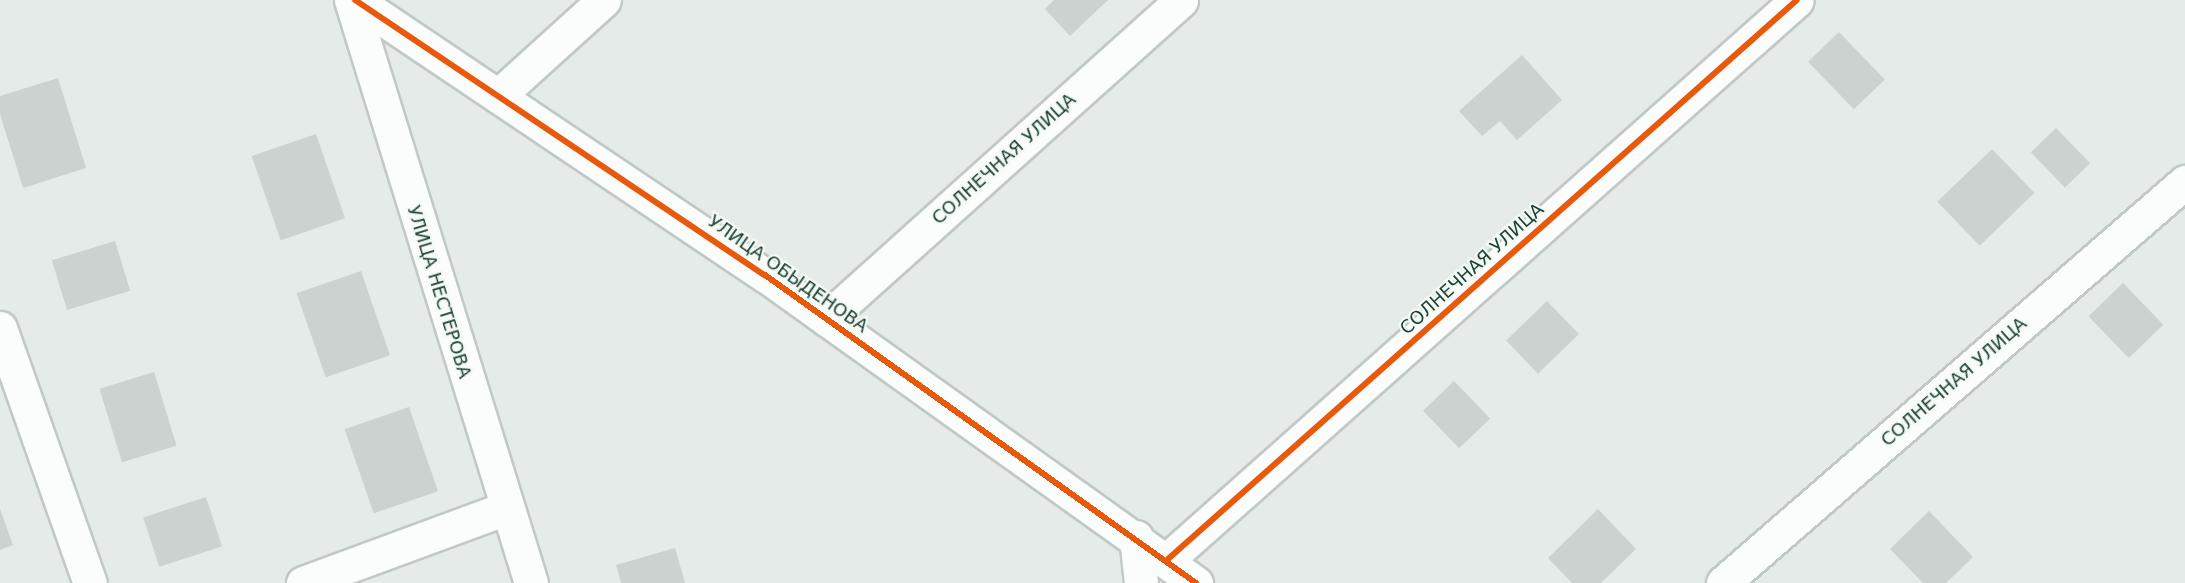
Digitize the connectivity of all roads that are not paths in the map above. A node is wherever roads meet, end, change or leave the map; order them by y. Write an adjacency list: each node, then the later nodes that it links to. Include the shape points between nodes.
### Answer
1 (353, 0): 5 (street, УЛИЦА ОБЫДЕНОВА); 9 (street, УЛИЦА НЕСТЕРОВА)
2 (604, 0): 5 (street)
3 (1181, 0): 7 (street, СОЛНЕЧНАЯ УЛИЦА)
4 (1797, 0): 11 (street, СОЛНЕЧНАЯ УЛИЦА)
5 (498, 96): 7 (street, УЛИЦА ОБЫДЕНОВА)
6 (2185, 182): 17 (street, СОЛНЕЧНАЯ УЛИЦА)
7 (826, 319): 10 (street, УЛИЦА ОБЫДЕНОВА)
8 (0, 328): 12 (street)
9 (504, 509): 13 (street); 14 (street, УЛИЦА НЕСТЕРОВА)
10 (1136, 537): 11 (street, УЛИЦА ОБЫДЕНОВА); 15 (street)
11 (1168, 560): 16 (street, УЛИЦА ОБЫДЕНОВА)
12 (90, 583)
13 (303, 583)
14 (531, 583)
15 (1141, 583)
16 (1196, 583)
17 (1723, 583)

